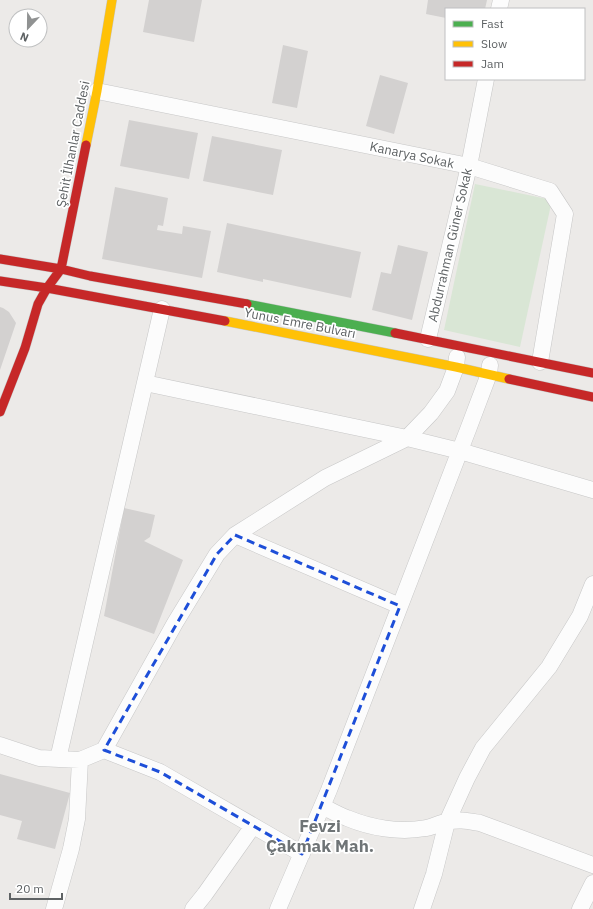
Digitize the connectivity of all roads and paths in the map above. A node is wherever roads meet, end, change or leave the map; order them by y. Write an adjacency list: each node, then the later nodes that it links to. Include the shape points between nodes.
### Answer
1 (112, 0): 3 (main road, Şehit İlhanlar Caddesi)
2 (486, 80): 4 (street, Abdurrahman Güner Sokak)
3 (97, 90): 4 (street, Kanarya Sokak); 6 (main road, Şehit İlhanlar Caddesi)
4 (469, 166): 10 (street, Abdurrahman Güner Sokak); 13 (street, Kanarya Sokak, via 550,191 565,214)
5 (0, 259): 6 (main road, Yunus Emre Bulvarı)
6 (61, 269): 8 (main road, Şehit İlhanlar Caddesi); 10 (main road, Yunus Emre Bulvarı)
7 (0, 281): 8 (main road, Yunus Emre Bulvarı)
8 (47, 288): 9 (main road, Yunus Emre Bulvarı); 19 (main road, Şehit İlhanlar Caddesi, via 38,304 25,348)
9 (162, 309): 14 (main road, Yunus Emre Bulvarı); 17 (street)
10 (428, 339): 11 (main road, Yunus Emre Bulvarı)
11 (459, 346): 12 (main road, Yunus Emre Bulvarı); 14 (street)
12 (491, 352): 13 (main road, Yunus Emre Bulvarı); 16 (street)
13 (540, 362): 15 (main road, Yunus Emre Bulvarı)
14 (456, 367): 16 (main road, Yunus Emre Bulvarı); 20 (street, via 447,391 431,413)
15 (593, 373)
16 (489, 374): 18 (main road, Yunus Emre Bulvarı); 21 (street)
17 (145, 383): 20 (street); 28 (street)
18 (593, 397)
19 (0, 412)
20 (407, 438): 21 (street); 23 (street, via 324,478)
21 (460, 451): 22 (street); 25 (street)
22 (593, 490)
23 (235, 535): 25 (street); 27 (street, via 217,554 201,579)
24 (593, 584): 31 (street, via 580,616 549,668 482,748)
25 (400, 606): 30 (street)
26 (0, 745): 28 (street, via 39,758)
27 (104, 750): 29 (street); 32 (street, via 160,772)
28 (58, 759): 29 (street)
29 (80, 760): 36 (street, via 77,819)
30 (322, 806): 31 (street, via 346,818 388,829 426,828); 33 (street)
31 (447, 822): 34 (street, via 464,820 480,823); 39 (street)
32 (254, 826): 33 (street); 37 (street)
33 (302, 854): 38 (street)
34 (593, 865)
35 (593, 883): 40 (street)
36 (54, 909)
37 (193, 909)
38 (278, 909)
39 (422, 909)
40 (580, 909)

